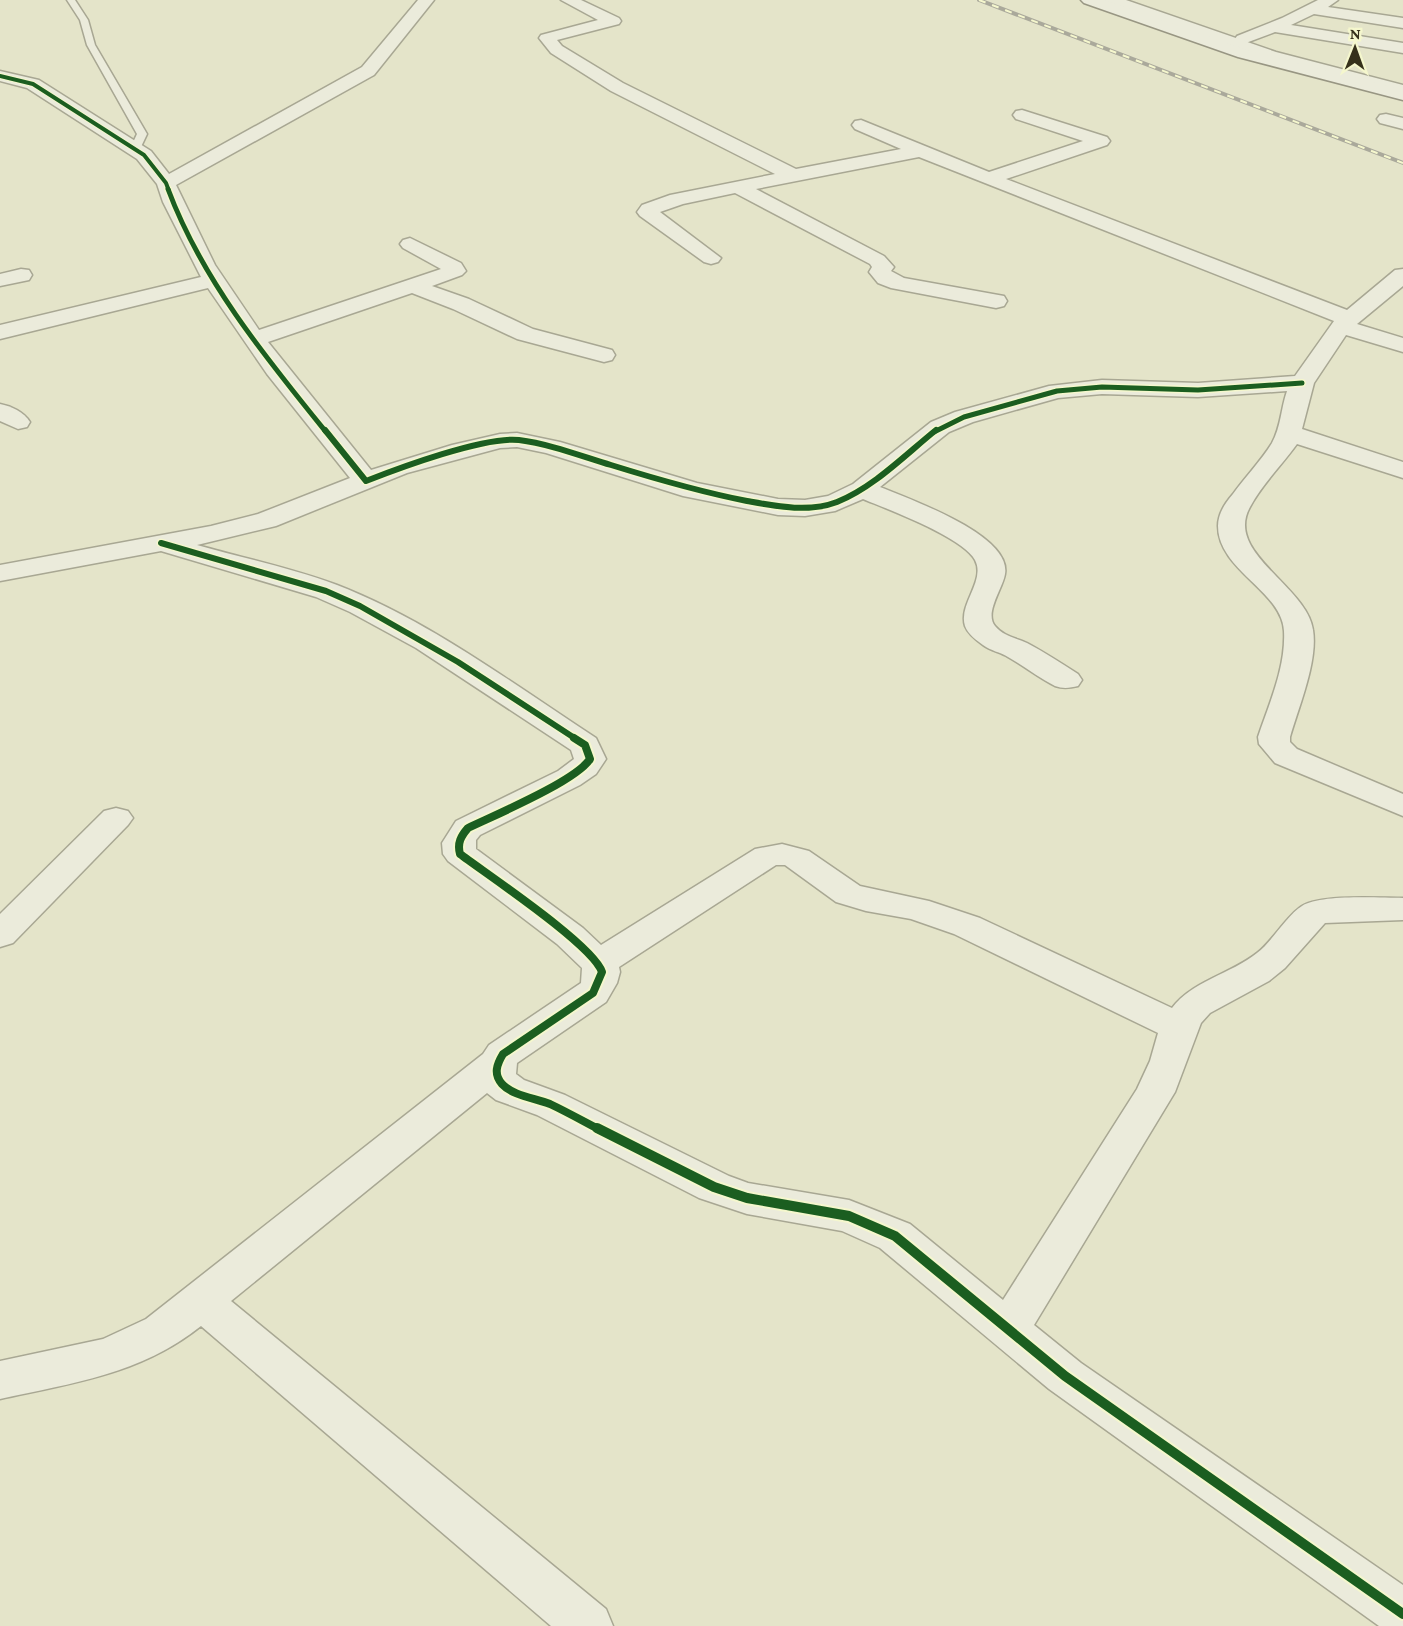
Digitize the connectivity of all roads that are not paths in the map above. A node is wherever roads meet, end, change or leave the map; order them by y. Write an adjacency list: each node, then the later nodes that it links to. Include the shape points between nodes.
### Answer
1 (71, 0): 19 (lane, via 84,20 91,45 142,134)
2 (426, 0): 23 (street, via 368,70)
3 (568, 0): 21 (street, via 613,21 547,38 555,49 611,84)
4 (1089, 0): 16 (street, via 1244,54)
5 (1111, 0): 15 (street, via 1270,55)
6 (1131, 0): 11 (street)
7 (1330, 0): 8 (street)
8 (1313, 9): 9 (street); 10 (street)
9 (1403, 22)
10 (1273, 27): 11 (street); 12 (street)
11 (1243, 39): 14 (street)
12 (1403, 48)
13 (0, 76): 19 (street, via 33,84)
14 (1403, 82)
15 (1403, 90)
16 (1403, 95)
17 (1022, 115): 22 (street, via 1101,141)
18 (861, 125): 20 (street)
19 (135, 149): 23 (street)
20 (921, 151): 21 (street); 22 (street)
21 (795, 176): 24 (street)
22 (990, 178): 33 (street)
23 (166, 183): 30 (street)
24 (738, 187): 26 (street, via 677,199 656,205 647,213); 32 (street, via 877,260 884,267 880,272 886,278)
25 (410, 244): 31 (street, via 456,269)
26 (711, 258)
27 (21, 275): 29 (street)
28 (1403, 275): 33 (street)
29 (0, 280)
30 (214, 280): 34 (street); 35 (street)
31 (413, 286): 35 (street); 37 (street, via 525,334)
32 (996, 301)
33 (1345, 323): 36 (street); 38 (street)
34 (0, 332)
35 (255, 339): 41 (street)
36 (1403, 345)
37 (604, 355)
38 (1302, 383): 39 (street); 42 (street, via 1219,389 1102,387 1057,391 940,427)
39 (1288, 433): 40 (street); 46 (street, via 1284,444 1236,507 1231,524 1233,540 1242,555 1290,607 1299,629 1298,658 1275,744 1286,756)
40 (1403, 470)
41 (366, 481): 42 (street, via 461,450 517,440 692,490 778,507 835,503); 43 (street, via 267,520)
42 (862, 489): 45 (street, via 929,517 968,538 988,556 992,573 977,615 980,628)
43 (161, 543): 44 (street); 50 (street, via 352,601 448,656 585,745 590,759 585,767 468,828 457,846 460,854 570,936)
44 (0, 573)
45 (1067, 680)
46 (1403, 806)
47 (116, 818): 49 (street)
48 (1403, 909): 51 (street, via 1314,914 1272,960 1197,1004)
49 (0, 935)
50 (599, 963): 51 (street, via 768,856 782,854 797,858 848,894 950,919); 52 (street, via 602,972 593,993 502,1054)
51 (1179, 1027): 54 (street, via 1155,1092)
52 (496, 1064): 53 (street); 54 (street, via 501,1083 510,1090 551,1105 714,1187 747,1198 849,1216 895,1236)
53 (201, 1301): 55 (street, via 134,1346 108,1355); 57 (street)
54 (1008, 1329): 56 (street, via 1065,1376)
55 (8, 1371)
56 (1403, 1614)
57 (588, 1626)

